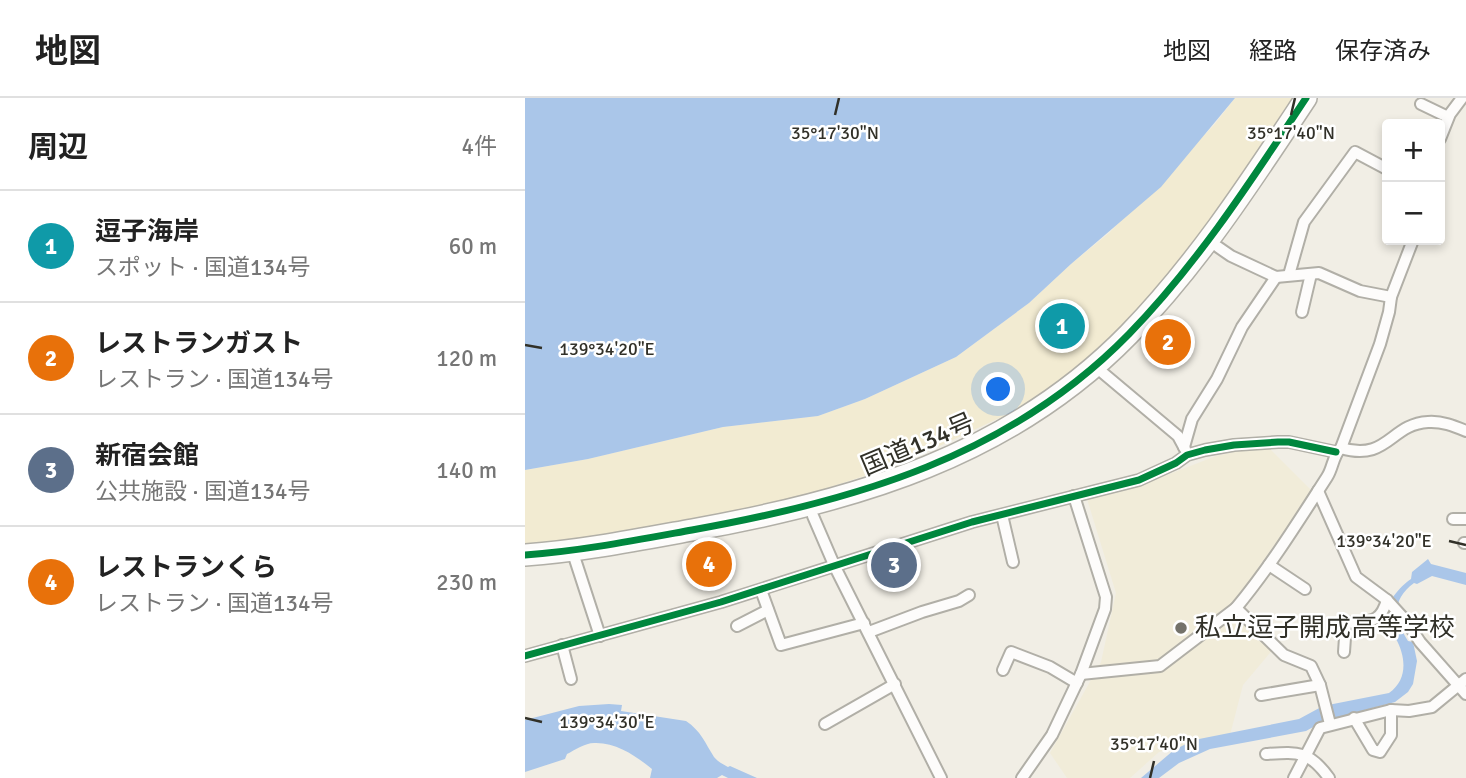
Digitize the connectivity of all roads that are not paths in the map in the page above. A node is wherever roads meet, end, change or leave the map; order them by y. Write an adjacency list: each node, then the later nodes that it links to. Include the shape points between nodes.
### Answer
1 (1306, 98): 24 (highway, 国道134号, via 1226,218 1177,281 1099,362 1011,426 942,462 828,502)
2 (1462, 98): 4 (street)
3 (1421, 104): 4 (street)
4 (1448, 117): 5 (street)
5 (1445, 125)
6 (1382, 166): 10 (street, via 1355,152 1304,222)
7 (1411, 245): 12 (street)
8 (1218, 247): 11 (street)
9 (1311, 274): 10 (street); 12 (street); 13 (street)
10 (1289, 275): 11 (street)
11 (1276, 276): 17 (street, via 1192,419)
12 (1391, 297): 16 (street, via 1380,344)
13 (1302, 312)
14 (1103, 373): 17 (street, via 1178,436)
15 (1466, 431): 16 (street, via 1431,421 1368,452)
16 (1338, 450): 17 (street, via 1264,442); 18 (street)
17 (1186, 451): 19 (street, via 1176,463 1139,480)
18 (1318, 491): 27 (street); 32 (street, via 1356,577)
19 (1074, 496): 20 (street); 43 (street, via 1106,597)
20 (1002, 515): 26 (street); 28 (street)
21 (813, 516): 28 (street)
22 (1453, 519): 23 (street)
23 (1466, 519)
24 (572, 550): 25 (highway, 国道134号); 37 (street)
25 (525, 555)
26 (1013, 562)
27 (1269, 565): 29 (street); 33 (street)
28 (835, 568): 30 (street); 36 (street)
29 (1305, 589)
30 (761, 590): 34 (street); 37 (street)
31 (969, 595): 36 (street)
32 (1389, 601): 39 (street, via 1377,619 1346,623); 46 (street, via 1420,642)
33 (1236, 608): 43 (street, via 1160,666); 45 (street, via 1284,655 1311,667)
34 (768, 610): 35 (street); 36 (street, via 781,645)
35 (737, 626)
36 (867, 627): 44 (street)
37 (600, 636): 38 (street)
38 (562, 645): 40 (street); 42 (street)
39 (1344, 652)
40 (525, 656)
41 (1003, 670): 43 (street, via 1011,652)
42 (571, 678)
43 (1079, 678): 55 (street, via 1052,736)
44 (895, 684): 51 (street); 54 (street)
45 (1319, 685): 47 (street); 50 (street)
46 (1464, 686): 48 (street, via 1431,707)
47 (1261, 695)
48 (1391, 710): 49 (street); 49 (street, via 1391,735 1380,752 1373,750)
49 (1354, 718): 50 (street)
50 (1330, 722): 53 (street, via 1321,728)
51 (825, 724)
52 (1266, 754): 53 (street)
53 (1306, 755): 56 (street); 57 (street)
54 (941, 778)
55 (1022, 778)
56 (1294, 778)
57 (1329, 778)

